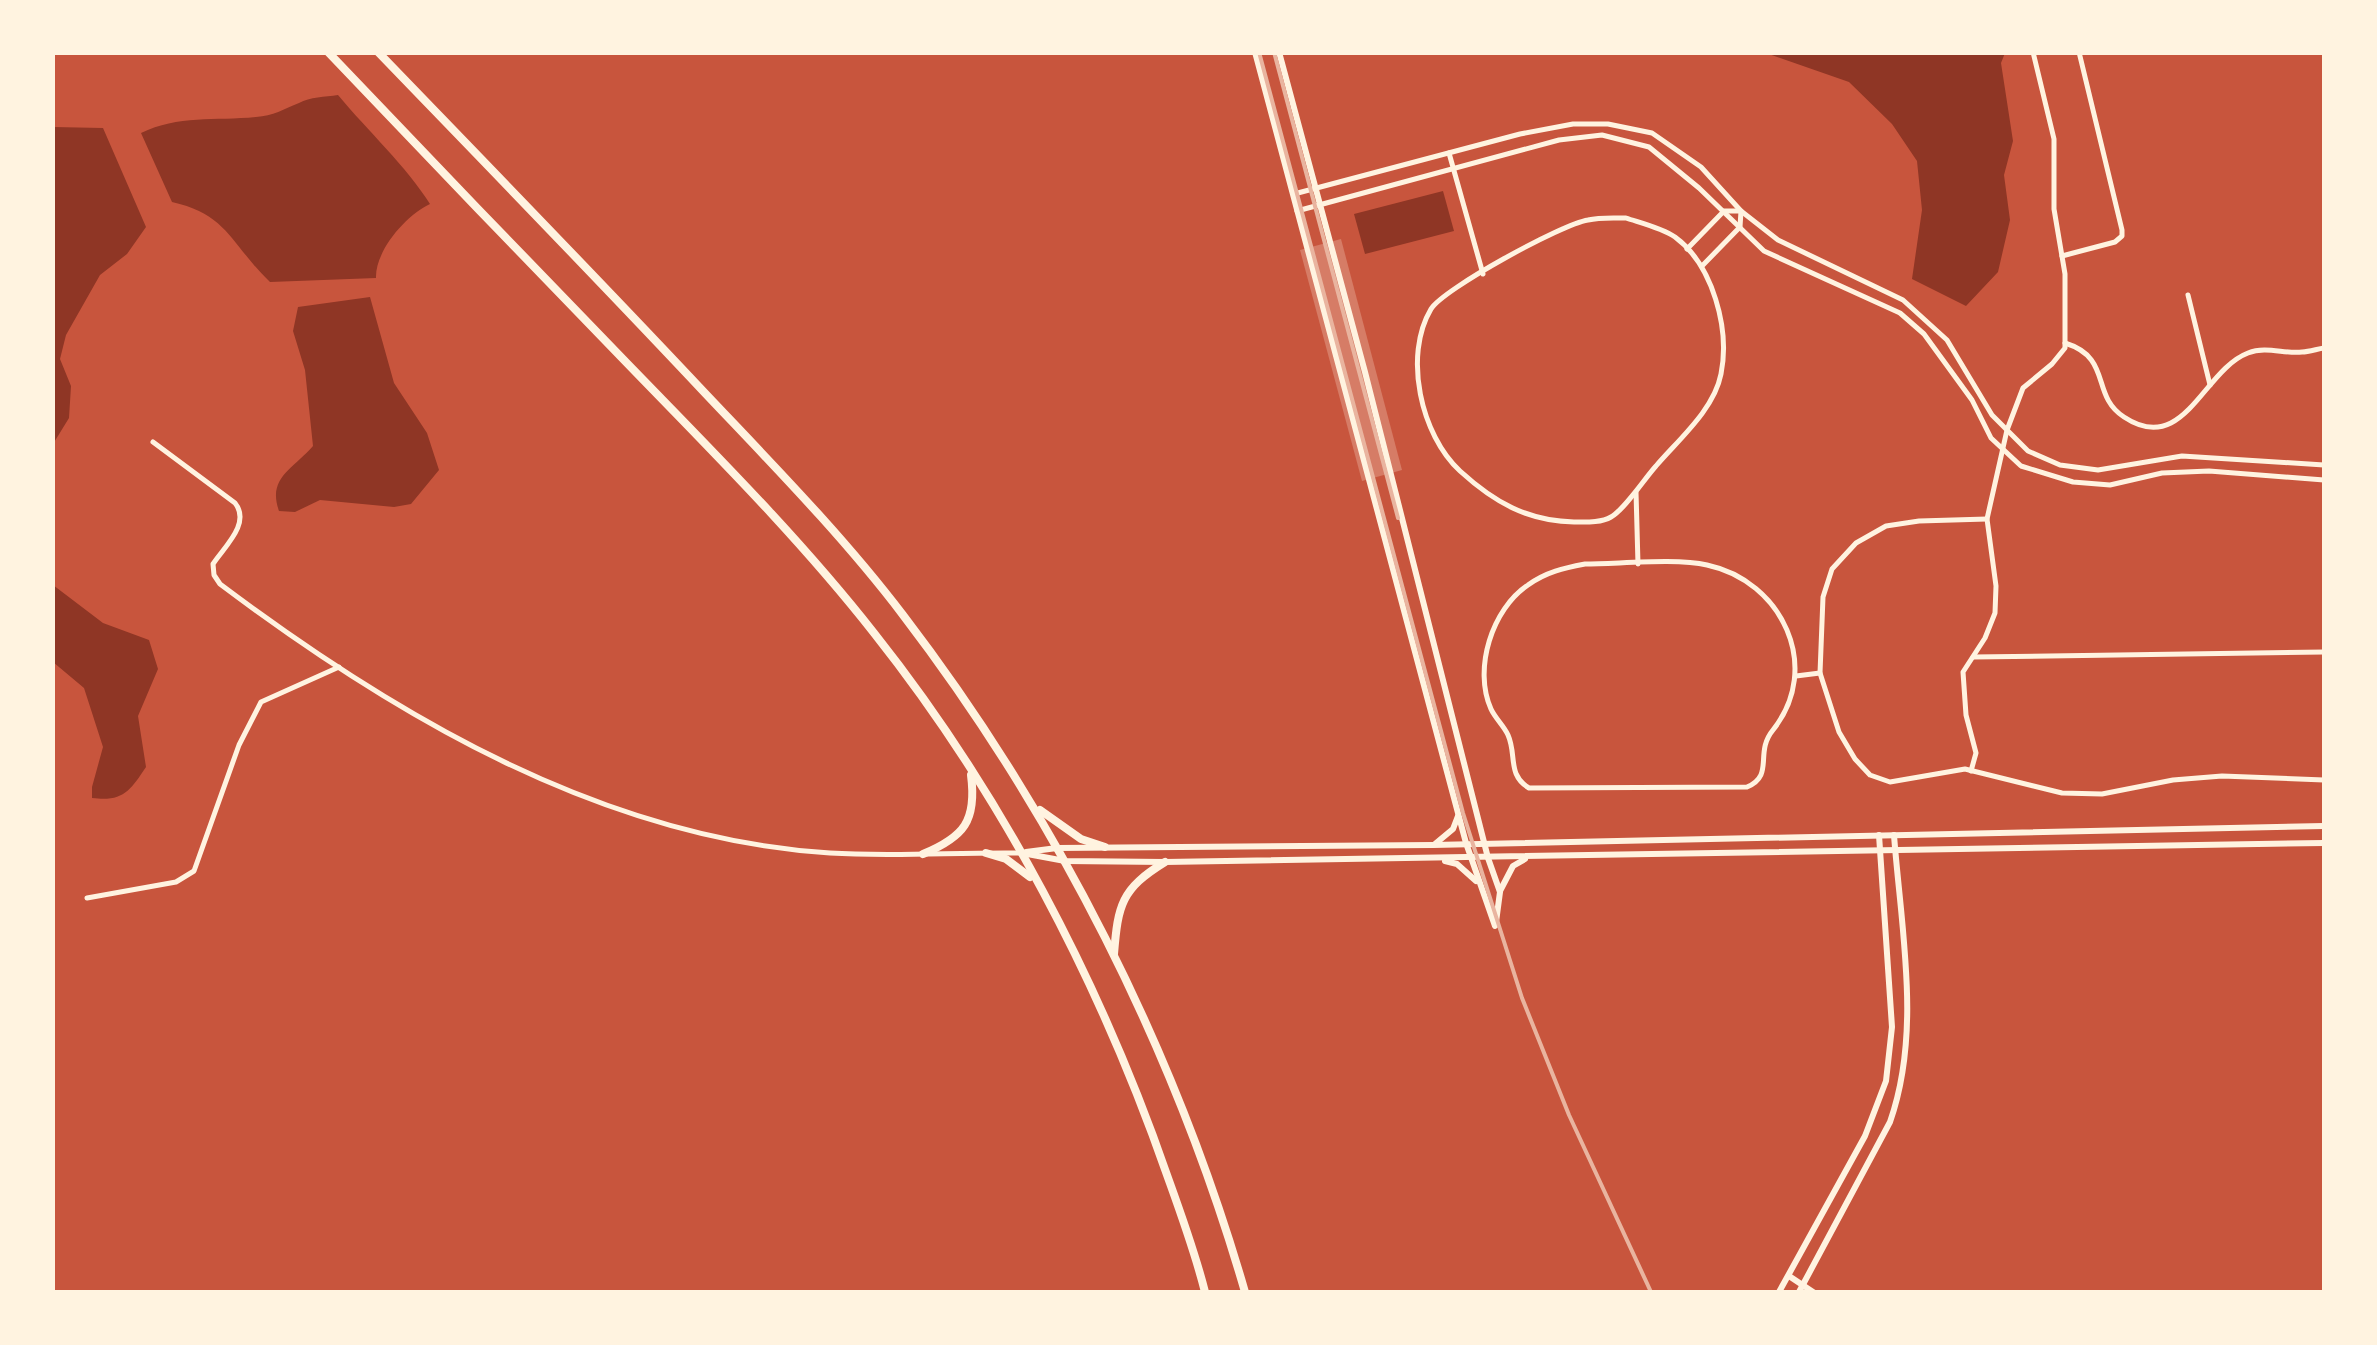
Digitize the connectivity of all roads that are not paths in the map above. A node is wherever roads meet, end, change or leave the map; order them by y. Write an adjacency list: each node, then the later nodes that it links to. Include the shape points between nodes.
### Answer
1 (328, 52): 37 (main road, via 787,529 874,634)
2 (378, 52): 40 (main road, via 812,506 901,612)
3 (1254, 52): 10 (street)
4 (1279, 52): 9 (street)
5 (2033, 52): 17 (street, via 2054,140)
6 (2079, 52): 17 (street, via 2122,236)
7 (1449, 153): 8 (street); 9 (street); 14 (street, via 1572,124 1608,124 1652,133 1701,168)
8 (1454, 170): 11 (street); 13 (street, via 1558,140 1602,135 1649,147); 19 (street)
9 (1316, 188): 10 (street); 11 (street)
10 (1292, 194): 12 (street)
11 (1320, 205): 12 (street); 46 (street)
12 (1297, 211): 41 (street)
13 (1724, 211): 14 (street); 15 (street); 16 (street)
14 (1741, 212): 15 (street); 24 (street, via 1778,240 1903,300 1946,340)
15 (1740, 227): 18 (street); 26 (street, via 1764,251 1900,313 1924,334)
16 (1687, 249): 18 (street); 19 (street, via 1673,236 1626,218 1587,220 1545,235)
17 (2062, 256): 21 (street)
18 (1703, 265): 29 (street, via 1721,316 1721,376 1699,419)
19 (1483, 274): 29 (street, via 1432,306 1421,333 1417,368 1424,405 1451,462 1487,495 1551,522 1612,517)
20 (2188, 295): 23 (street)
21 (2065, 342): 23 (street, via 2088,353 2118,412 2144,425 2178,421); 24 (street, via 2024,388)
22 (2324, 348): 23 (street, via 2250,352)
23 (2210, 385)
24 (2007, 430): 26 (street); 27 (street, via 2028,451 2060,465 2098,470 2182,456)
25 (153, 442): 34 (street, via 242,511 212,564 220,584)
26 (2003, 450): 28 (street, via 2021,466 2072,482 2110,485 2209,471); 30 (street)
27 (2324, 465)
28 (2324, 480)
29 (1636, 489): 31 (street)
30 (1987, 520): 33 (street, via 1995,614); 35 (street, via 1886,526 1856,542 1832,569 1823,597)
31 (1638, 564): 36 (street, via 1705,564 1748,584 1783,621); 36 (street, via 1554,570 1508,602 1484,676 1491,709 1510,737 1520,783 1747,787 1762,774 1764,741 1787,712)
32 (2324, 652): 33 (street)
33 (1973, 656): 38 (street, via 1963,672 1976,753)
34 (340, 667): 55 (street, via 492,758 605,804 730,838 829,853); 65 (street, via 261,702 194,871 176,882)
35 (1820, 673): 36 (street); 38 (street, via 1839,732 1870,775 1890,782)
36 (1796, 676)
37 (970, 771): 54 (main road); 55 (main road, via 970,817 960,834)
38 (1971, 771): 39 (street, via 2089,794 2222,776)
39 (2324, 780)
40 (1032, 804): 49 (main road, via 1058,826); 50 (main road)
41 (1458, 815): 45 (street); 48 (street, via 1453,829)
42 (2324, 826): 44 (street)
43 (1879, 835): 44 (street); 46 (street); 51 (street)
44 (1894, 835): 52 (street)
45 (1466, 843): 46 (street); 48 (street); 57 (street)
46 (1484, 843): 58 (street)
47 (2324, 843): 52 (street)
48 (1433, 845): 49 (street)
49 (1104, 847): 50 (street)
50 (1057, 848): 54 (street); 60 (main road)
51 (1880, 850): 52 (street); 56 (street); 67 (street, via 1892,1027 1886,1081 1865,1136)
52 (1895, 850): 68 (street, via 1907,1023 1900,1092)
53 (986, 853): 54 (street); 55 (street); 63 (main road, via 1025,871)
54 (1020, 853): 60 (street); 63 (main road)
55 (923, 854)
56 (1528, 857): 58 (street); 64 (street, via 1513,866)
57 (1470, 858): 58 (street); 59 (street); 62 (street)
58 (1488, 858): 64 (street)
59 (1434, 859): 61 (street); 62 (street, via 1457,864)
60 (1064, 861): 61 (street); 66 (main road)
61 (1164, 862): 66 (main road, via 1138,878 1122,901)
62 (1480, 886): 64 (street, via 1496,926)
63 (1039, 888): 69 (main road, via 1118,1046)
64 (1500, 892)
65 (87, 898)
66 (1114, 954): 70 (main road, via 1188,1132)
67 (1789, 1276): 68 (street); 71 (street)
68 (1801, 1289): 72 (street)
69 (1205, 1292)
70 (1244, 1292)
71 (1781, 1292)
72 (1812, 1292)

